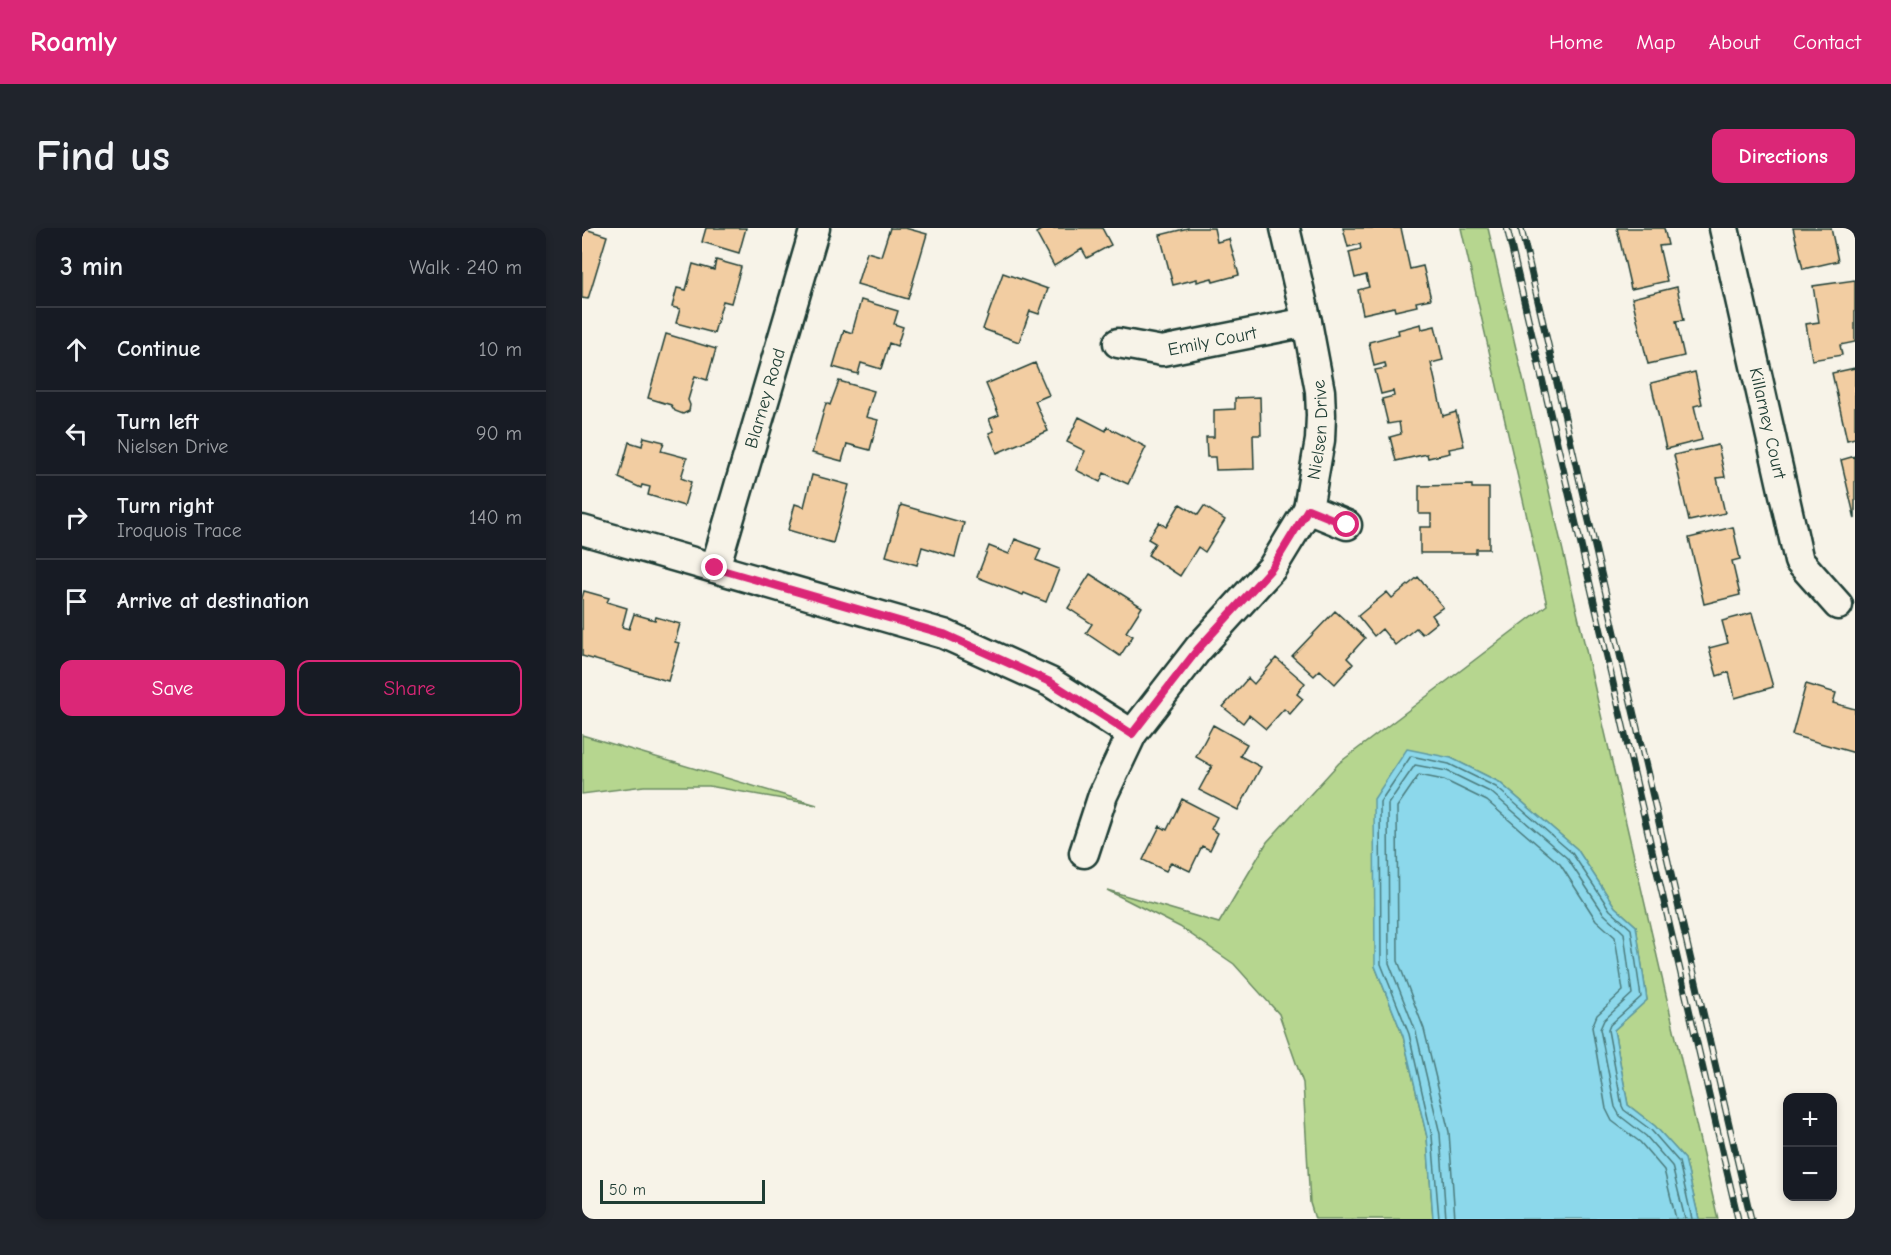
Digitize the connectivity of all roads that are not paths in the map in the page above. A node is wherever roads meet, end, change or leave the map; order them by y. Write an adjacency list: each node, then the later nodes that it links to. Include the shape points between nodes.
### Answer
1 (814, 228): 9 (street, Blarney Road)
2 (1285, 228): 4 (street, Nielsen Drive)
3 (1724, 228): 10 (street, Killarney Court, via 1799,561)
4 (1306, 322): 5 (street, Emily Court, via 1162,351); 6 (street, Nielsen Drive, via 1321,415)
5 (1118, 343)
6 (1308, 509): 7 (street); 11 (street, Nielsen Drive, via 1272,568 1198,649)
7 (1347, 525)
8 (582, 530): 9 (street)
9 (715, 568): 11 (street, via 944,634 1050,682)
10 (1838, 605)
11 (1132, 734): 12 (street, Nielsen Drive, via 1103,795)
12 (1084, 853)

